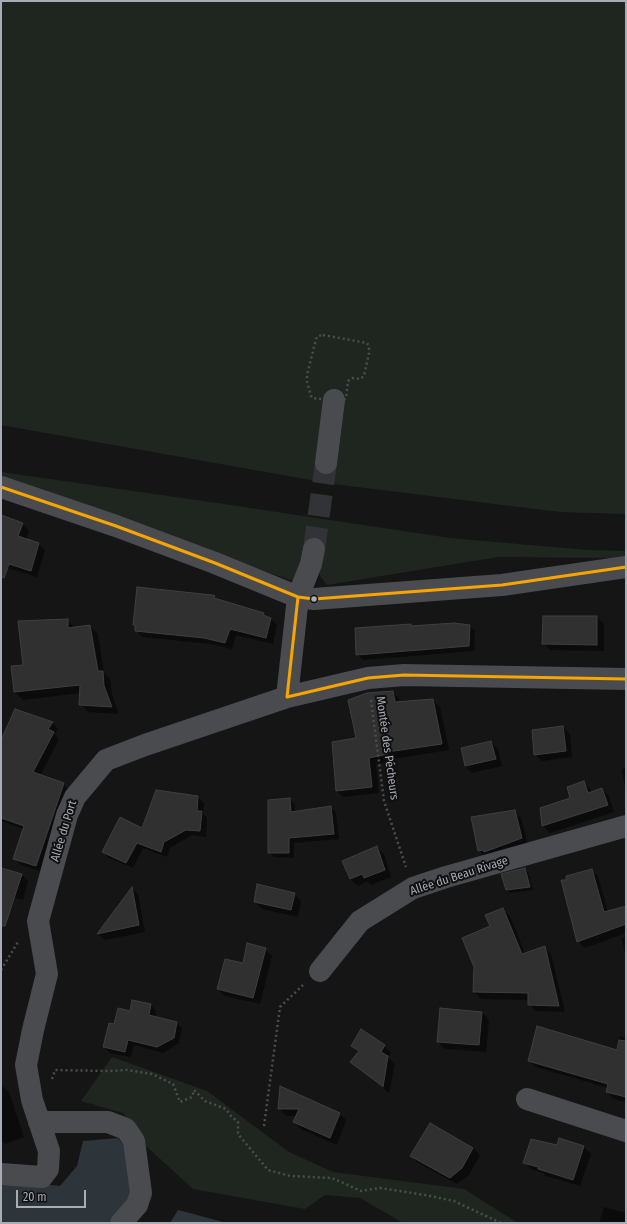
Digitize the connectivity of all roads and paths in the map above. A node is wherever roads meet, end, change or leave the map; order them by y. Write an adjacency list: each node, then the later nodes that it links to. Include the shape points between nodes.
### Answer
1 (334, 400): 1 (path, via 341,401 346,398 350,379 360,379 364,376 370,348 367,343 318,336 307,382 312,398); 2 (street)
2 (326, 463)
3 (1, 487): 6 (street, via 116,526 215,563)
4 (314, 549): 6 (street)
5 (626, 567): 6 (street, via 502,585 314,599)
6 (298, 598): 9 (street)
7 (368, 678): 8 (street, Allée du Port, via 404,675); 9 (street, Allée du Port); 11 (path, Montée des Pécheurs, via 384,801)
8 (626, 679)
9 (287, 697): 15 (street, Allée du Port, via 106,760 75,796 67,815 38,921 47,974 26,1065)
10 (626, 826): 11 (street, Allée du Beau Rivage)
11 (413, 888): 12 (street, Allée du Beau Rivage, via 360,920)
12 (320, 971): 16 (path, via 280,1007)
13 (51, 1082): 20 (path, via 55,1070 127,1070 152,1074 173,1084 180,1102 192,1097 194,1090 205,1101 226,1109 238,1122 238,1134 268,1170 290,1176 332,1178 361,1191 380,1188 454,1201)
14 (527, 1099): 17 (street)
15 (39, 1122): 18 (street, Allée du Port, via 49,1151 48,1169 42,1177); 19 (street, via 108,1122 126,1128 134,1141 141,1193 137,1206)
16 (264, 1126)
17 (626, 1131)
18 (1, 1174)
19 (121, 1223)
20 (501, 1223)

